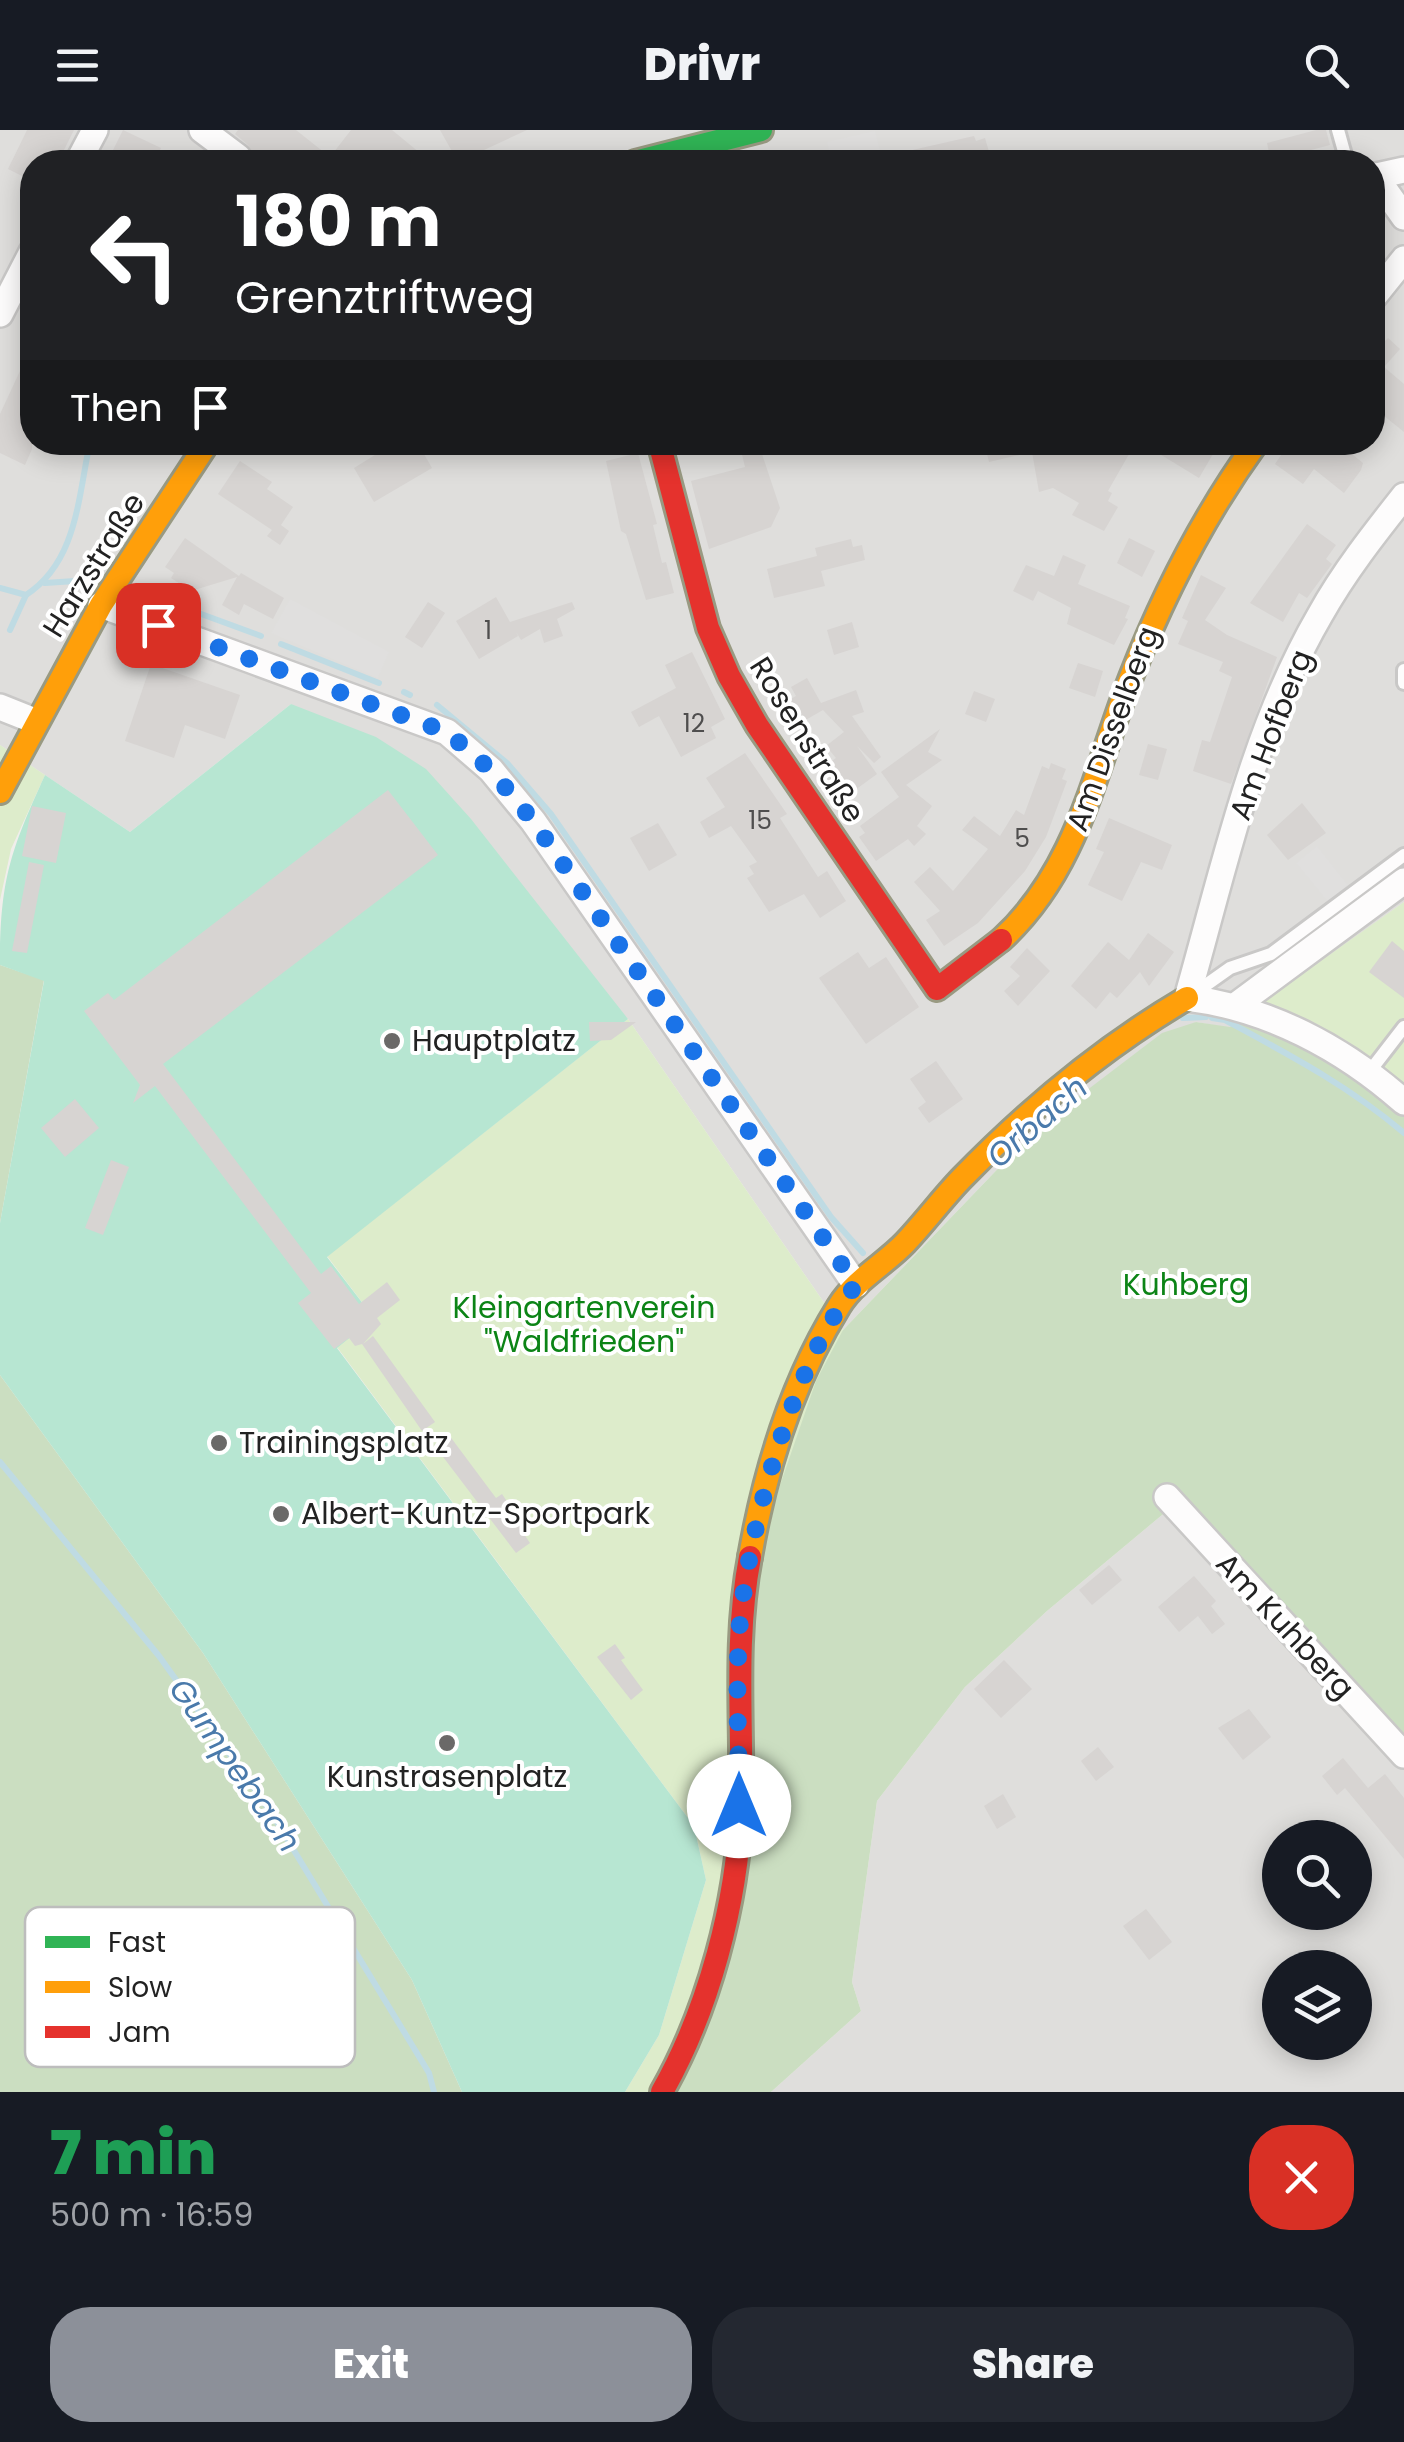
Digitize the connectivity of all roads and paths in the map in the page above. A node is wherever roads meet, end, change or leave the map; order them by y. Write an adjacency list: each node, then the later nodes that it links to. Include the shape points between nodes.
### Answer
1 (762, 130): 2 (street)
2 (683, 150)
3 (1385, 191): 4 (street)
4 (1404, 216)
5 (1404, 259): 7 (street)
6 (20, 275): 8 (street)
7 (1385, 283)
8 (0, 314)
9 (199, 455): 13 (street, Harzstraße)
10 (663, 455): 21 (street, Rosenstraße, via 708,628 729,676)
11 (1249, 455): 21 (street, Am Disselberg, via 1180,562 1078,832 1057,870 1007,934)
12 (1404, 496): 22 (street, Am Hofberg, via 1319,617 1282,694)
13 (101, 604): 17 (street, Harzstraße); 27 (street, via 390,707 447,732 491,770)
14 (1404, 670): 15 (lane)
15 (1404, 684)
16 (0, 707): 17 (street)
17 (35, 721): 18 (street, Harzstraße)
18 (0, 792)
19 (1404, 856): 22 (lane, via 1271,954 1230,968)
20 (1404, 881): 23 (street)
21 (937, 988)
22 (1186, 998): 23 (street); 27 (street, via 1128,1031 1025,1113 893,1256)
23 (1235, 1006): 25 (street, via 1291,1027)
24 (1404, 1027): 25 (lane)
25 (1370, 1072): 26 (street)
26 (1404, 1102)
27 (856, 1285): 30 (street, via 839,1305 793,1406 762,1504 740,1621 738,1839 710,1970)
28 (1167, 1498): 29 (street, Am Kuhberg)
29 (1404, 1755)
30 (662, 2092)

